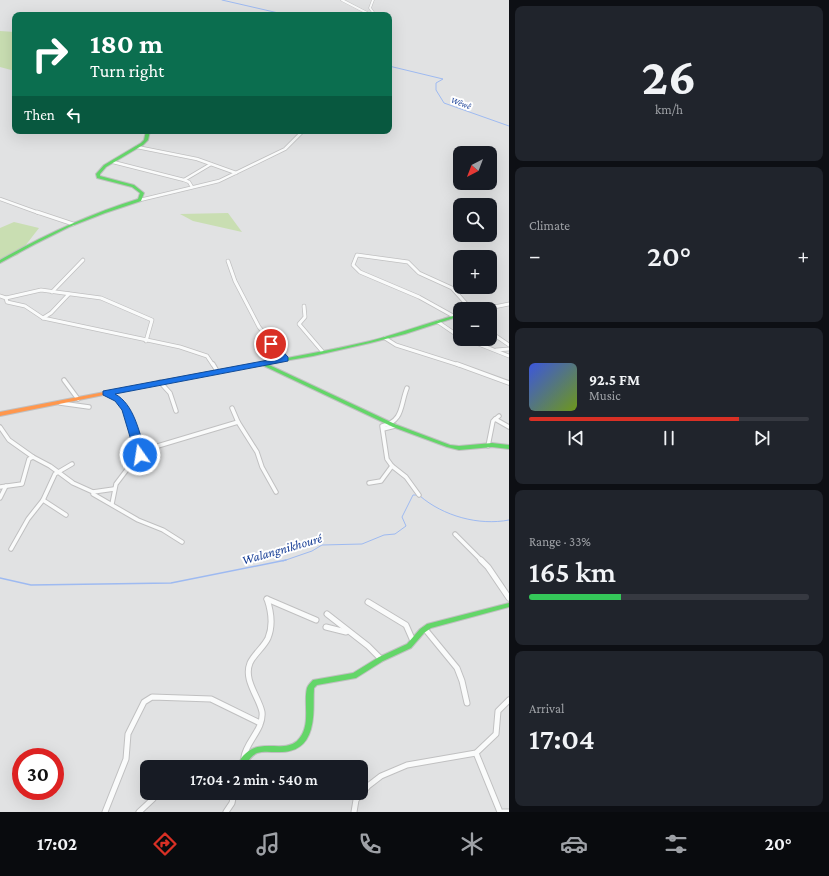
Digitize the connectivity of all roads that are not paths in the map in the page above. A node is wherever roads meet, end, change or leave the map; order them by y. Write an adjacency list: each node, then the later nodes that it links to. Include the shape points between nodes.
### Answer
1 (342, 0): 3 (street)
2 (373, 0): 4 (street, via 370,8)
3 (365, 12)
4 (373, 12)
5 (147, 134): 7 (street, via 146,140)
6 (300, 134): 10 (street, via 285,148)
7 (137, 147): 8 (street); 9 (street)
8 (113, 162): 11 (street); 14 (street, via 101,169 98,177 132,186 142,192)
9 (211, 164): 10 (street); 11 (street)
10 (236, 174): 12 (street, via 220,181)
11 (184, 180): 12 (street)
12 (192, 187): 14 (street)
13 (0, 199): 15 (street)
14 (140, 200): 15 (street)
15 (73, 224): 18 (street)
16 (83, 260): 19 (street)
17 (228, 261): 41 (street, via 234,281 259,327)
18 (0, 262)
19 (52, 292): 20 (street); 22 (street, via 41,290)
20 (68, 294): 28 (street); 34 (street, via 101,298 152,320)
21 (0, 296): 22 (street)
22 (6, 298): 28 (street, via 7,302 25,306)
23 (465, 302): 27 (street, via 452,288 419,273 408,262 357,255 353,265 360,272)
24 (509, 304): 26 (street)
25 (304, 306): 39 (street, via 305,317 299,324)
26 (497, 306)
27 (453, 314)
28 (43, 318): 34 (street)
29 (453, 318): 30 (street)
30 (438, 322): 31 (street); 33 (street)
31 (453, 332)
32 (497, 337): 35 (street)
33 (384, 338): 39 (street); 46 (street, via 396,346)
34 (146, 341): 43 (street, via 207,356)
35 (509, 345)
36 (483, 346): 38 (street)
37 (509, 349): 38 (street)
38 (493, 350): 40 (street)
39 (322, 351): 41 (street)
40 (509, 356)
41 (285, 359): 42 (street)
42 (263, 364): 43 (street); 56 (street)
43 (217, 372): 45 (street)
44 (64, 380): 49 (street)
45 (160, 382): 48 (street); 53 (street, via 170,393)
46 (509, 383)
47 (407, 388): 56 (street, via 400,415)
48 (106, 393): 49 (street); 61 (street, via 118,399 126,410)
49 (78, 399): 50 (street)
50 (60, 403): 51 (street); 54 (street)
51 (89, 407)
52 (232, 408): 55 (street)
53 (176, 410)
54 (0, 414)
55 (238, 422): 61 (street); 71 (street, via 257,452)
56 (392, 425): 59 (street, via 449,446); 64 (street, via 383,429 387,459)
57 (0, 427): 62 (street, via 9,440)
58 (509, 427): 59 (street, via 497,417 493,421)
59 (488, 446): 60 (street)
60 (509, 447)
61 (141, 450): 69 (street, via 140,455 129,466)
62 (33, 457): 65 (street); 67 (street, via 29,459 22,484)
63 (72, 464): 65 (street)
64 (392, 466): 66 (street, via 381,481); 72 (street, via 406,477)
65 (57, 472): 70 (street); 74 (street)
66 (369, 483)
67 (6, 486): 68 (street); 73 (street)
68 (0, 487)
69 (114, 489): 70 (street); 75 (street)
70 (93, 492): 75 (street)
71 (276, 492)
72 (419, 495)
73 (0, 498)
74 (43, 500): 76 (street); 79 (street, via 28,519)
75 (112, 504): 78 (street)
76 (66, 515)
77 (456, 534): 80 (street, via 488,567)
78 (182, 542)
79 (11, 549)
80 (509, 598)
81 (368, 602): 88 (street, via 406,625)
82 (509, 605): 86 (street)
83 (327, 614): 87 (street)
84 (316, 620): 92 (street, via 267,599 271,612 268,638 250,663 249,672 262,713)
85 (326, 627): 87 (street)
86 (425, 629): 88 (street); 91 (street, via 428,637 444,650 462,676)
87 (350, 634): 89 (street, via 373,649)
88 (413, 641): 89 (street, via 409,646)
89 (381, 659): 94 (street, via 354,676 315,682 311,687 310,716 306,734 296,748 261,749 248,753)
90 (509, 700): 93 (street, via 498,711 496,734)
91 (467, 703)
92 (260, 722): 94 (street, via 245,750); 97 (street, via 210,699 152,697 144,702 128,734 126,759)
93 (476, 753): 100 (street, via 407,765 381,776 356,800); 101 (street)
94 (244, 758)
95 (151, 800): 98 (street)
96 (233, 800): 99 (street)
97 (105, 812)
98 (139, 812)
99 (226, 812)
100 (354, 812)
101 (500, 812)
102 (503, 812): 103 (street)
103 (509, 812)

